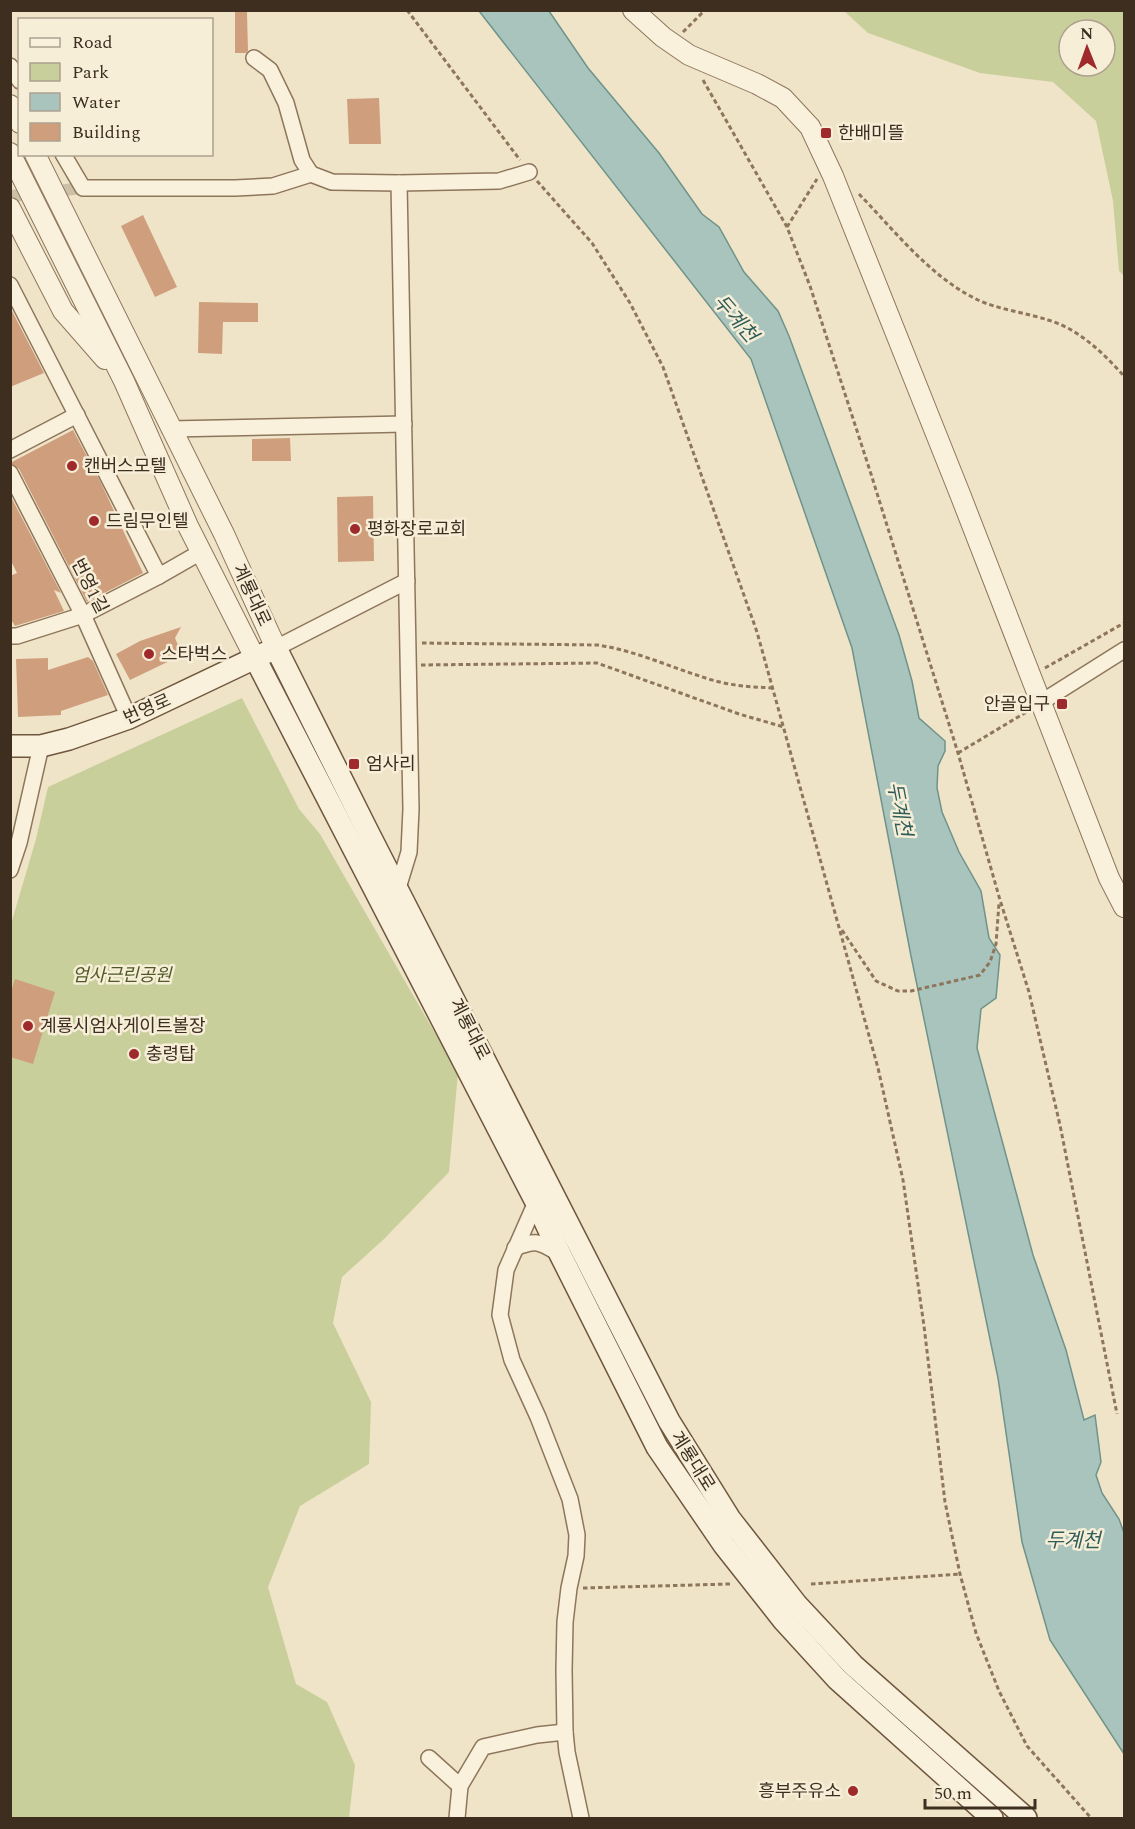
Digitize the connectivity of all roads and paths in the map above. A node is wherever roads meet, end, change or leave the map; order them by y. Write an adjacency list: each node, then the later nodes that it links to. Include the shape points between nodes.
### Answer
1 (407, 10): 13 (path)
2 (633, 10): 4 (street)
3 (705, 10): 4 (path)
4 (672, 43): 5 (street)
5 (689, 55): 12 (street, via 783,98 810,127); 18 (path)
6 (254, 58): 14 (street, via 270,70 286,104 302,160)
7 (10, 105): 8 (street)
8 (18, 119)
9 (10, 153): 22 (street, 계룡대로)
10 (36, 156): 25 (street, 계룡대로)
11 (64, 156): 14 (street, via 83,188 273,186)
12 (828, 167): 18 (path); 39 (street)
13 (529, 172): 15 (street, via 499,181); 40 (path, via 592,243 630,303 663,367)
14 (311, 174): 15 (street, via 332,182)
15 (399, 183): 24 (street)
16 (859, 194): 21 (path, via 946,281 979,301 1051,320 1088,340)
17 (10, 208): 19 (street)
18 (787, 227): 46 (path, via 818,308)
19 (16, 231): 22 (street, via 63,311)
20 (10, 285): 23 (street)
21 (1125, 376)
22 (124, 381): 28 (street, 계룡대로)
23 (77, 415): 26 (street); 29 (street)
24 (404, 424): 25 (street); 30 (street)
25 (170, 429): 35 (street, 계룡대로)
26 (10, 450)
27 (10, 473): 31 (street, 번영1길)
28 (201, 552): 29 (street); 37 (street, 계룡대로)
29 (159, 576): 31 (street)
30 (408, 581): 34 (street); 35 (street)
31 (83, 615): 33 (street); 42 (street, 번영1길)
32 (1125, 622): 39 (path)
33 (10, 636)
34 (409, 643): 38 (street); 40 (path, via 598,645 621,648 712,680)
35 (276, 648): 37 (main road, 번영로); 48 (main road, 계룡대로)
36 (1125, 650): 41 (street)
37 (255, 658): 42 (main road, 번영로); 52 (main road, 계룡대로)
38 (409, 665): 43 (path, via 597,663); 48 (street, via 409,852)
39 (1030, 677): 41 (street)
40 (774, 688): 43 (path)
41 (1040, 703): 46 (path); 50 (street, via 1109,878)
42 (129, 718): 44 (main road, 번영로)
43 (784, 727): 51 (path)
44 (41, 746): 45 (main road, 번영로); 47 (street)
45 (10, 747)
46 (958, 753): 49 (path)
47 (10, 870)
48 (398, 888): 66 (main road, 계룡대로, via 669,1421 730,1519 797,1605 854,1665)
49 (1000, 900): 51 (path, via 996,944 980,975 911,991 898,991 876,981); 55 (path, via 1029,992 1060,1125)
50 (1125, 907)
51 (840, 926): 56 (path, via 903,1180 945,1502)
52 (536, 1202): 53 (street); 54 (main road, 계룡대로)
53 (515, 1248): 54 (street, via 540,1242); 59 (street, via 506,1270 500,1315 512,1360 570,1499 578,1535)
54 (560, 1254): 65 (main road, 계룡대로, via 657,1447 724,1545 784,1621 837,1679)
55 (1117, 1414)
56 (960, 1574): 58 (path); 67 (path, via 976,1633 1027,1746)
57 (730, 1584): 59 (path)
58 (811, 1584)
59 (569, 1588): 60 (street, via 565,1622)
60 (565, 1732): 62 (street, via 483,1747); 64 (street)
61 (429, 1758): 62 (street)
62 (460, 1786): 63 (street)
63 (457, 1818)
64 (581, 1818)
65 (992, 1818)
66 (1026, 1818)
67 (1091, 1818)

